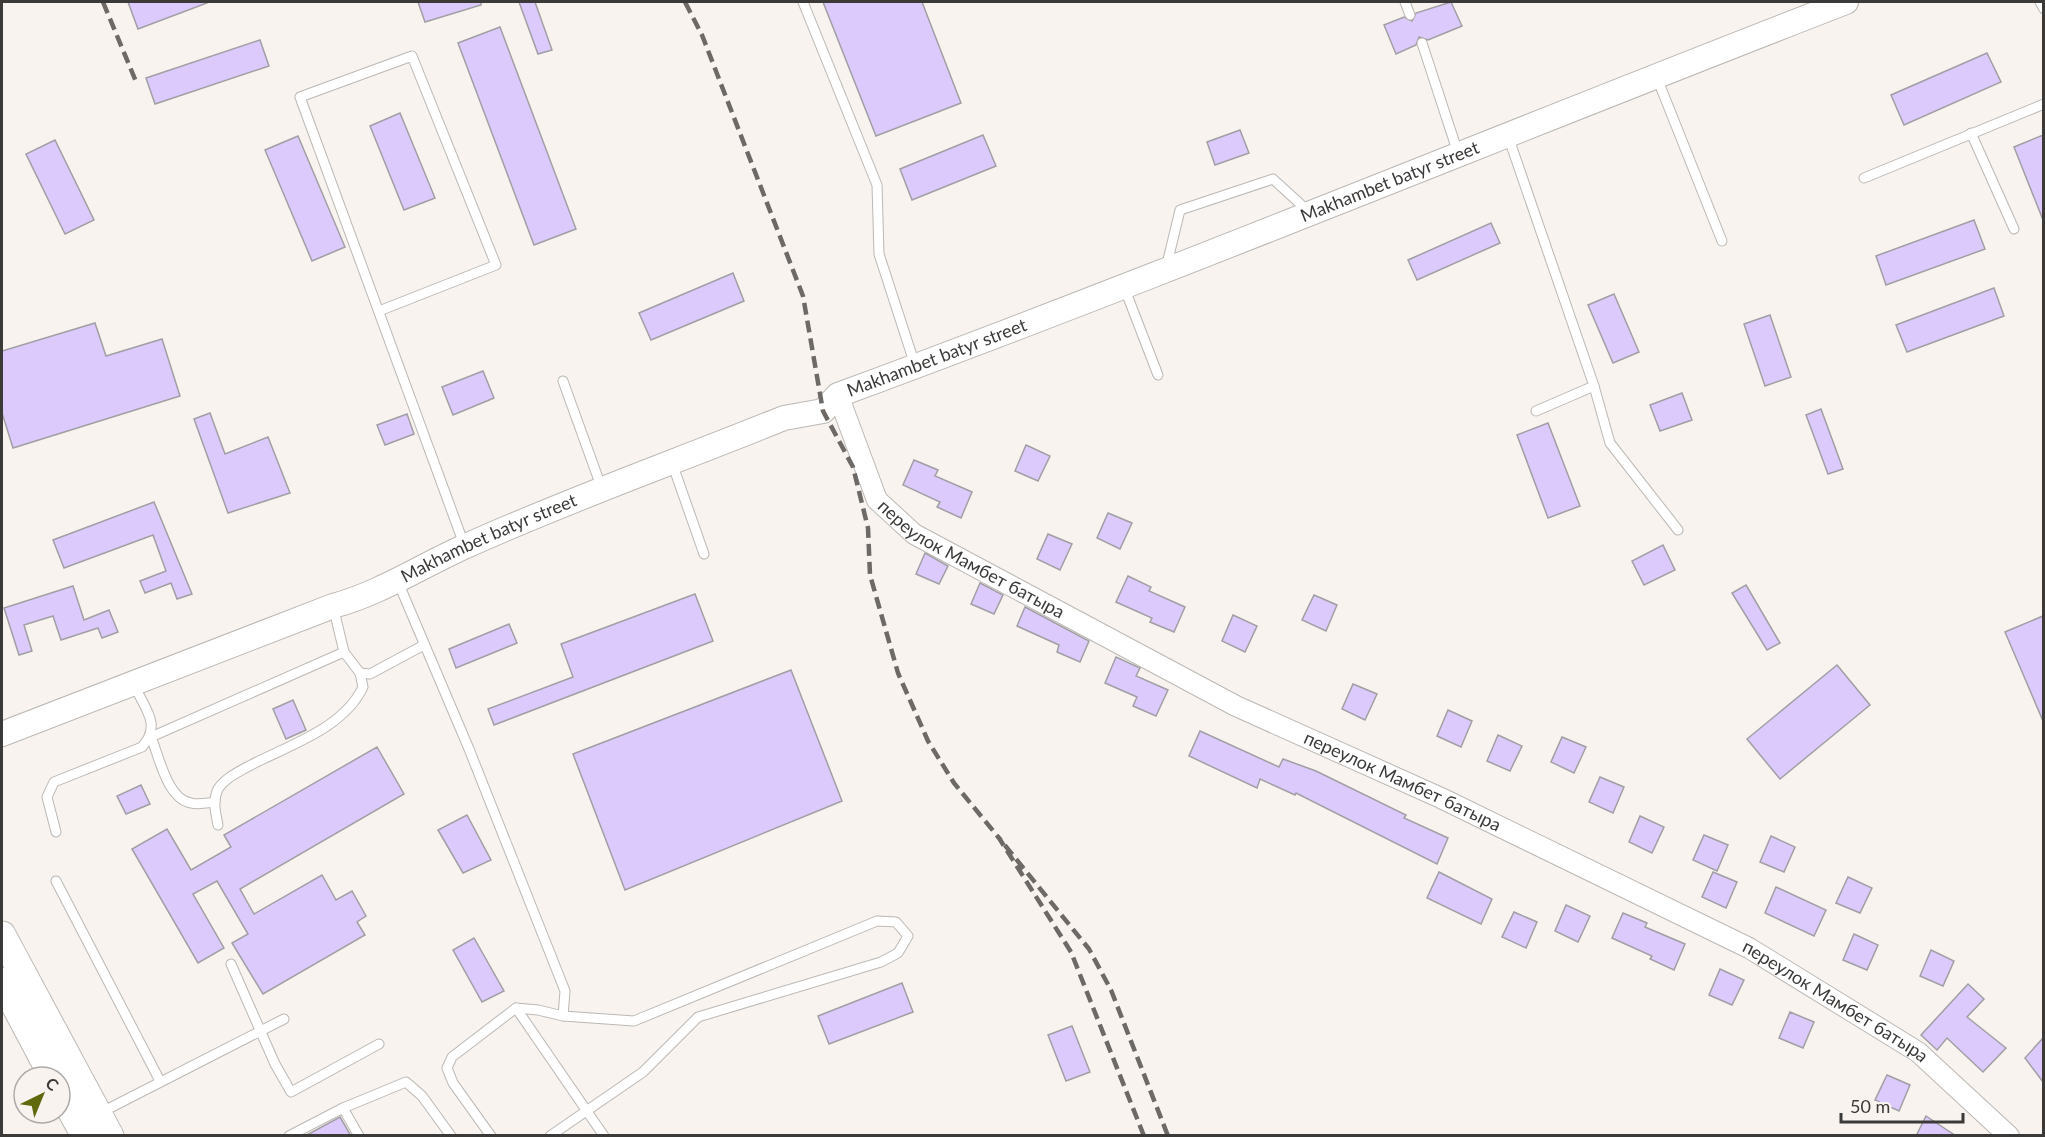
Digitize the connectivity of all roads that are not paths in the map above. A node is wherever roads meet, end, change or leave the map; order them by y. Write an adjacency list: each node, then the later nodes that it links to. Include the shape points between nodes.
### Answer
1 (803, 2): 20 (lane, via 877,185 879,254)
2 (1405, 2): 6 (lane)
3 (1846, 2): 8 (street, Makhambet batyr street)
4 (2040, 2): 5 (lane)
5 (2043, 9)
6 (1410, 15)
7 (1422, 43): 12 (lane)
8 (1656, 75): 10 (street, Makhambet batyr street); 16 (lane)
9 (2043, 104): 11 (lane)
10 (1508, 134): 12 (street, Makhambet batyr street); 23 (lane)
11 (1971, 134): 13 (lane); 15 (lane)
12 (1458, 153): 14 (street, Makhambet batyr street)
13 (1864, 178)
14 (1312, 214): 17 (street, Makhambet batyr street); 17 (lane, via 1273,179 1180,210)
15 (2014, 229)
16 (1722, 241)
17 (1165, 271): 18 (street, Makhambet batyr street)
18 (1124, 286): 20 (street, Makhambet batyr street); 21 (lane)
19 (379, 312): 19 (lane, via 300,97 412,56 496,265); 29 (lane)
20 (916, 367): 24 (street, Makhambet batyr street)
21 (1158, 375)
22 (563, 381): 27 (lane)
23 (1594, 386): 25 (lane); 28 (lane, via 1610,443)
24 (838, 395): 26 (street, Makhambet batyr street, via 823,411 784,418); 63 (street, переулок Мамбет батыра, via 877,500 914,534 1236,705 1441,798 1749,948 1918,1052)
25 (1536, 411)
26 (672, 463): 27 (street, Makhambet batyr street); 30 (lane)
27 (602, 491): 29 (street, Makhambet batyr street)
28 (1678, 530)
29 (465, 546): 31 (street, Makhambet batyr street)
30 (704, 554)
31 (398, 582): 32 (street, Makhambet batyr street); 33 (lane)
32 (333, 606): 34 (lane); 36 (street, Makhambet batyr street)
33 (424, 645): 35 (lane, via 369,674); 47 (lane, via 565,991)
34 (344, 652): 35 (lane); 38 (lane)
35 (360, 673): 39 (lane, via 363,687 350,707 315,733 234,775 219,788)
36 (133, 683): 37 (street, Makhambet batyr street); 38 (lane, via 153,725)
37 (2, 734)
38 (151, 737): 39 (lane, via 179,798 191,803); 41 (lane, via 142,747 54,782 47,797)
39 (215, 802): 40 (lane)
40 (218, 825)
41 (56, 832)
42 (56, 880): 52 (lane)
43 (2, 935): 56 (main road)
44 (231, 964): 49 (lane)
45 (2, 981): 51 (main road)
46 (516, 1008): 47 (lane); 55 (lane); 60 (lane, via 452,1057 447,1068 453,1083)
47 (563, 1016): 55 (lane, via 634,1021 877,921 896,922 908,936 898,953 881,962 698,1017 643,1072)
48 (284, 1019): 49 (lane)
49 (261, 1030): 50 (lane, via 291,1092); 52 (lane)
50 (379, 1044)
51 (47, 1065)
52 (160, 1082): 56 (lane)
53 (72, 1101): 56 (main road)
54 (343, 1108): 57 (lane); 58 (lane); 59 (lane, via 406,1082 422,1096)
55 (586, 1110): 61 (lane); 62 (lane)
56 (98, 1128)
57 (289, 1136)
58 (358, 1136)
59 (451, 1136)
60 (491, 1136)
61 (550, 1136)
62 (604, 1136)
63 (2010, 1136)

